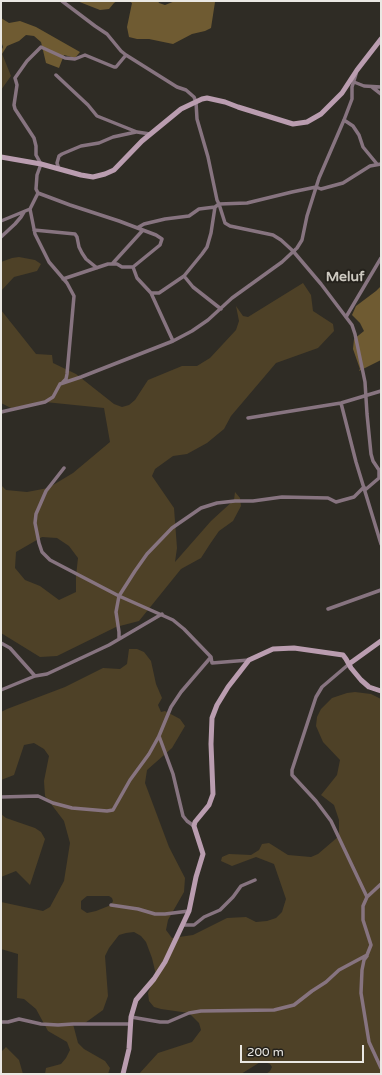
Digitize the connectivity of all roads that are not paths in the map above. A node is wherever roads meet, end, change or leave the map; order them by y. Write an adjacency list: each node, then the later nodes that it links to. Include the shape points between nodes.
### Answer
1 (62, 1): 3 (street, via 107,34)
2 (381, 39): 4 (street)
3 (126, 55): 10 (street, via 186,90); 15 (street, via 114,68 85,55 75,59 65,58 41,47 27,61 15,78 17,86 14,106 34,138 36,155)
4 (357, 70): 6 (street); 10 (street, via 342,93 321,114 307,122 293,124 208,98)
5 (56, 75): 12 (street, via 97,116)
6 (354, 82): 7 (street); 11 (street, via 352,99)
7 (372, 87): 8 (street); 9 (street)
8 (381, 87)
9 (381, 94)
10 (196, 102): 13 (street, via 181,109); 20 (street, via 197,119)
11 (344, 120): 16 (street, via 353,126 360,135 363,147); 18 (street)
12 (137, 132): 13 (street); 17 (street, via 81,146 62,154 56,163)
13 (150, 134): 17 (street, via 114,170 105,174 93,177)
14 (1, 157): 15 (street)
15 (41, 164): 17 (street); 19 (street, via 37,175)
16 (379, 164): 18 (street, via 365,169 343,183)
17 (59, 169)
18 (316, 188): 20 (street, via 247,203); 29 (street, via 302,240)
19 (38, 193): 22 (street); 25 (street)
20 (219, 204): 21 (street); 29 (street, via 225,223 273,235)
21 (215, 207): 25 (street, via 198,209 189,216 165,219); 34 (street, via 212,233 207,247)
22 (30, 209): 23 (street); 26 (street)
23 (24, 212): 24 (street); 28 (street)
24 (1, 220)
25 (137, 228): 27 (street)
26 (34, 230): 32 (street, via 75,234 82,253); 35 (street, via 49,262)
27 (143, 230): 31 (street); 33 (street, via 160,236 162,242)
28 (1, 237)
29 (293, 251): 37 (street); 38 (street)
30 (381, 258): 38 (street)
31 (113, 263): 32 (street); 33 (street)
32 (97, 268): 35 (street)
33 (133, 268): 36 (street, via 137,278)
34 (184, 276): 36 (street, via 159,293); 37 (street, via 193,287)
35 (63, 279): 40 (street, via 74,296 68,374)
36 (151, 293): 39 (street)
37 (220, 309): 39 (street, via 198,327)
38 (346, 317): 42 (street, via 352,324 355,334)
39 (173, 341): 40 (street)
40 (60, 384): 44 (street, via 53,397 45,402)
41 (381, 391): 42 (street)
42 (366, 395): 43 (street); 47 (street, via 370,449 373,461)
43 (341, 403): 45 (street); 48 (street)
44 (1, 412)
45 (248, 418)
46 (64, 468): 51 (street, via 46,491 36,514 35,523 42,552 56,564)
47 (380, 470): 48 (street, via 379,478)
48 (364, 488): 49 (street); 51 (street, via 354,497 336,502 328,498 282,497 253,502 217,503 201,508 162,538 134,571)
49 (381, 544)
50 (381, 590): 52 (street)
51 (119, 596): 53 (street); 54 (street, via 116,612)
52 (328, 609)
53 (162, 614): 54 (street); 57 (street, via 181,626)
54 (119, 638): 60 (street, via 47,674)
55 (381, 641): 59 (street)
56 (1, 643): 60 (street, via 10,648)
57 (211, 657): 58 (street, via 212,663); 63 (street, via 171,707)
58 (250, 660): 59 (street, via 273,649 294,648 343,655); 65 (street, via 228,687 214,712 211,726 212,799)
59 (349, 664): 62 (street, via 364,684); 68 (street, via 322,687 316,697 292,776 331,821)
60 (35, 676): 61 (street)
61 (1, 690)
62 (381, 691)
63 (159, 736): 64 (street, via 110,811 72,808 38,796); 65 (street, via 173,774 183,816)
64 (1, 797)
65 (194, 826): 70 (street, via 203,854)
66 (255, 880): 71 (street, via 241,886 220,910 194,925)
67 (381, 884): 68 (street)
68 (367, 897): 72 (street, via 362,911 371,945)
69 (111, 904): 70 (street, via 155,914)
70 (189, 911): 71 (street)
71 (183, 925): 73 (street, via 160,971 136,1000)
72 (367, 955): 73 (street, via 339,970 294,1005 274,1010 189,1012 168,1022); 76 (street, via 362,970 361,993 370,1042)
73 (131, 1017): 75 (street)
74 (1, 1022): 75 (street, via 19,1019 58,1025)
75 (130, 1024): 77 (street, via 129,1049)
76 (381, 1068)
77 (123, 1074)

